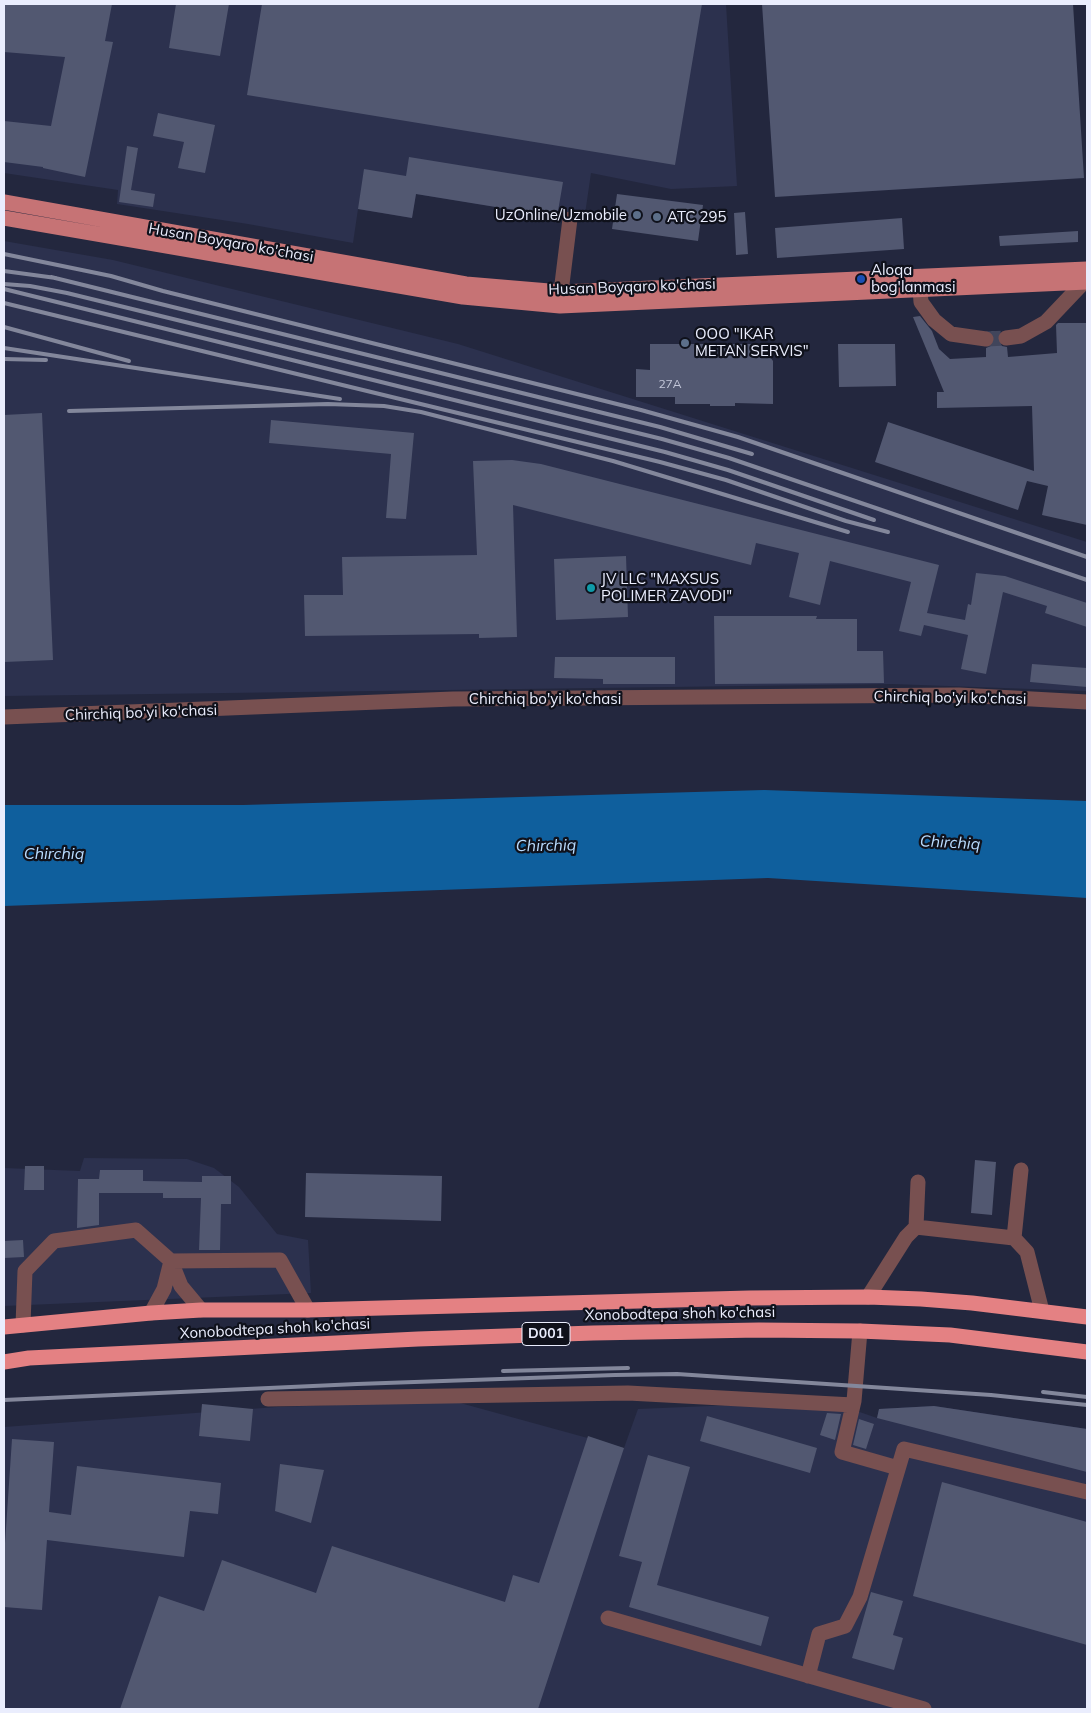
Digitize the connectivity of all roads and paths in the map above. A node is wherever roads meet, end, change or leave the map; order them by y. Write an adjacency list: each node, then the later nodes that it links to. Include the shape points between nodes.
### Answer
1 (4, 202): 6 (main road, Husan Boyqaro ko'chasi)
2 (4, 218): 6 (main road, Husan Boyqaro ko'chasi, via 463,297)
3 (570, 219): 6 (street)
4 (1085, 276): 5 (main road, Husan Boyqaro ko'chasi); 6 (main road, Husan Boyqaro ko'chasi); 7 (street, via 1046,322 1021,336)
5 (920, 290): 6 (main road, Husan Boyqaro ko'chasi); 8 (street, via 921,302 934,320 951,334)
6 (561, 299)
7 (1006, 338)
8 (986, 339)
9 (1087, 702): 10 (street, Chirchiq bo'yi ko'chasi, via 959,695 453,699)
10 (4, 717)
11 (1021, 1170): 14 (street)
12 (918, 1182): 13 (street)
13 (916, 1227): 14 (street); 16 (street, via 906,1237)
14 (1014, 1238): 19 (street, via 1026,1252)
15 (171, 1261): 17 (street, via 181,1286); 18 (street, via 280,1260); 20 (street, via 164,1289); 22 (street, via 136,1230 54,1241 25,1271)
16 (868, 1297): 18 (highway, Xonobodtepa shoh ko'chasi / D001); 19 (highway, Xonobodtepa shoh ko'chasi / D001)
17 (201, 1310): 18 (highway, Xonobodtepa shoh ko'chasi / D001); 20 (highway, Xonobodtepa shoh ko'chasi / D001)
18 (308, 1310)
19 (1042, 1311): 21 (highway, Xonobodtepa shoh ko'chasi / D001)
20 (151, 1313): 22 (highway, Xonobodtepa shoh ko'chasi / D001)
21 (1087, 1317)
22 (23, 1325): 23 (highway, Xonobodtepa shoh ko'chasi / D001)
23 (4, 1327)
24 (860, 1330): 25 (highway, Xonobodtepa shoh ko'chasi / D001, via 950,1335); 26 (highway, Xonobodtepa shoh ko'chasi / D001, via 602,1332 29,1358); 28 (street)
25 (1087, 1352)
26 (4, 1362)
27 (268, 1399): 28 (street, via 628,1393)
28 (853, 1404): 29 (street, via 842,1452)
29 (898, 1468): 30 (street, via 904,1449); 32 (street, via 860,1596 844,1626 819,1634)
30 (1087, 1492)
31 (608, 1618): 32 (street)
32 (808, 1676): 33 (street)
33 (924, 1709)

